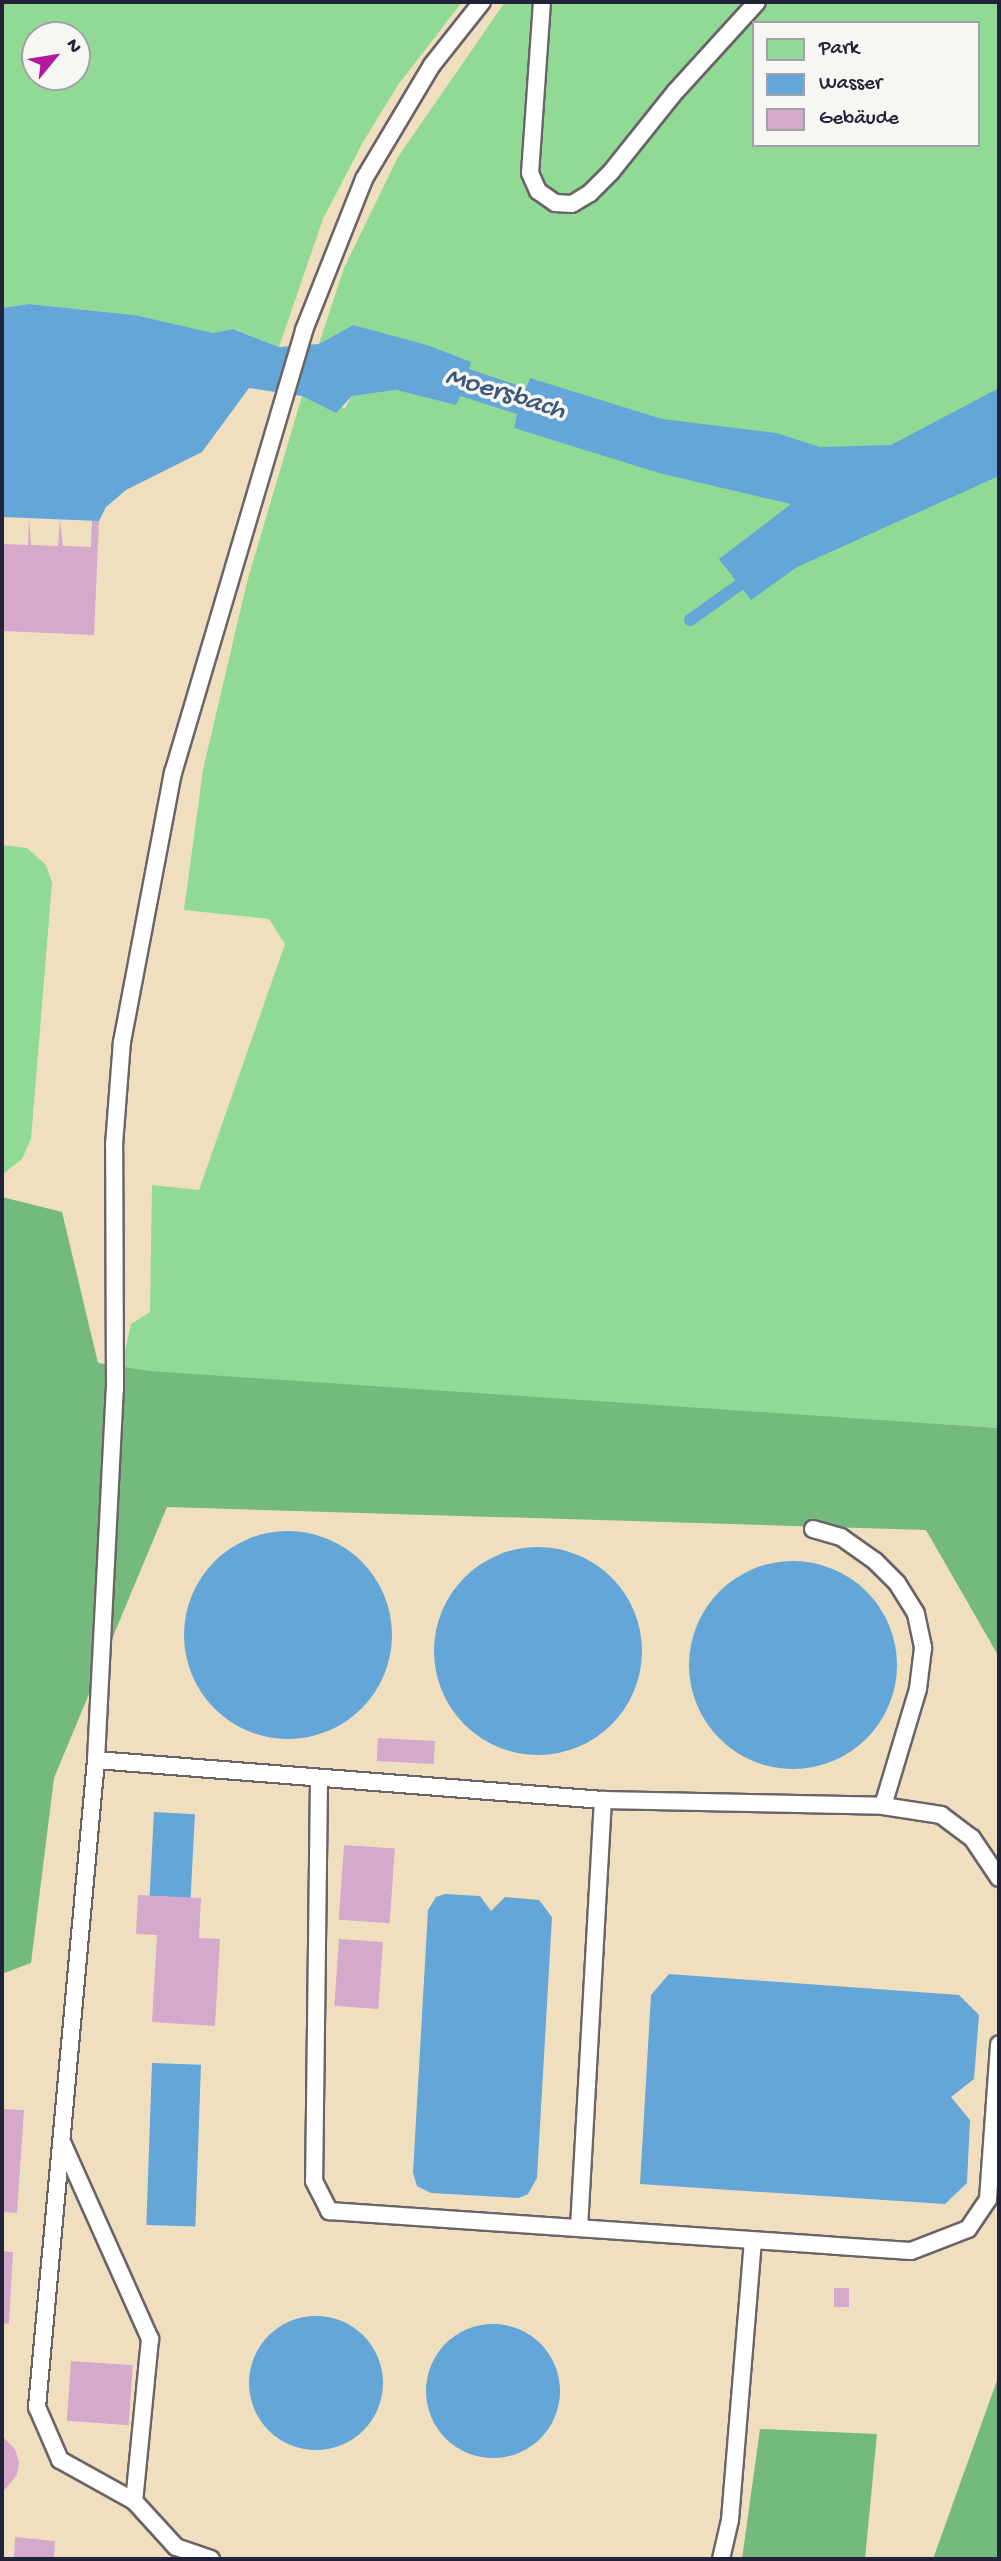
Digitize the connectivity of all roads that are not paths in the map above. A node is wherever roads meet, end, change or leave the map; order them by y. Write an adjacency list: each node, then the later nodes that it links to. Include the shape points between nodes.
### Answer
1 (482, 2): 5 (lane, via 432,65 364,179 304,330 173,773 122,1042 114,1145 115,1389)
2 (542, 2): 3 (lane, via 530,173 538,191 555,203 572,204 590,194 611,172)
3 (757, 2)
4 (813, 1529): 8 (lane, via 842,1537 875,1561 897,1583 916,1615 923,1648 918,1689)
5 (96, 1760): 6 (lane); 11 (lane)
6 (319, 1780): 7 (lane); 12 (lane, via 314,2181 329,2211)
7 (603, 1800): 8 (lane); 12 (lane)
8 (883, 1806): 9 (lane, via 942,1815 972,1838)
9 (999, 1878)
10 (999, 2045): 13 (lane, via 988,2199 968,2229 911,2251)
11 (61, 2140): 14 (lane, via 150,2339); 14 (lane, via 37,2407 60,2460)
12 (579, 2228): 13 (lane)
13 (753, 2241): 16 (lane, via 730,2519)
14 (134, 2501): 15 (lane, via 176,2547)
15 (211, 2559)
16 (721, 2559)

